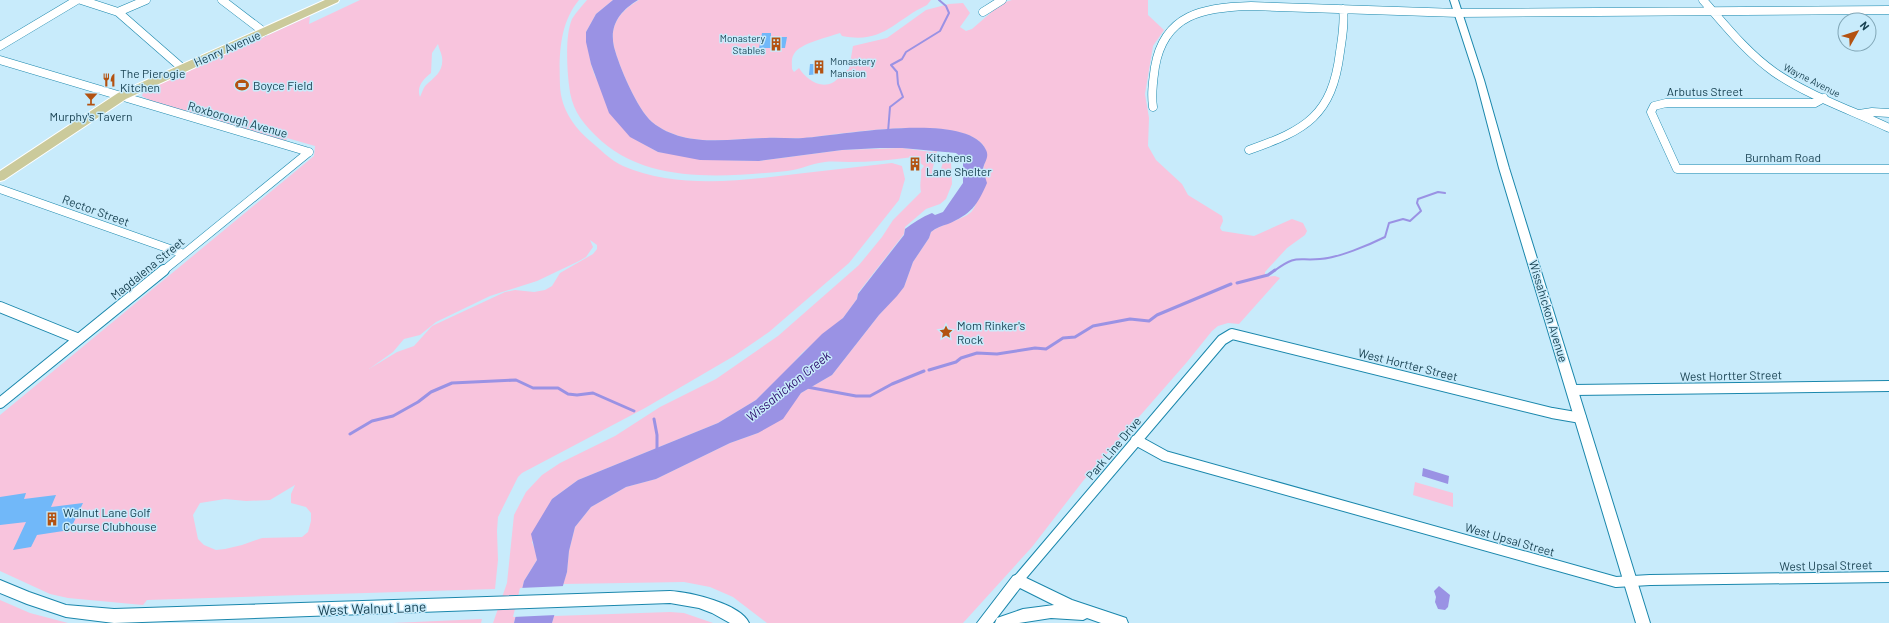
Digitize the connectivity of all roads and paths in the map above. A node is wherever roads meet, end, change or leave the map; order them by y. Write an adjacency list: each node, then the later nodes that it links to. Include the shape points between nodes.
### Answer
1 (77, 0): 16 (street)
2 (81, 0): 12 (street)
3 (146, 0): 12 (street)
4 (222, 0): 15 (street)
5 (334, 0): 15 (main road, Henry Avenue)
6 (1002, 0): 13 (street)
7 (1454, 0): 14 (street, Wissahickon Avenue)
8 (1703, 0): 11 (street, Wayne Avenue)
9 (1343, 9): 14 (street); 21 (street, via 1237,6 1209,10 1185,19 1172,28 1159,46 1151,86); 25 (street, via 1344,18 1335,77 1330,96 1322,109 1298,129)
10 (1889, 10): 11 (street)
11 (1713, 11): 14 (street); 20 (street, Wayne Avenue, via 1765,65 1783,78)
12 (118, 12): 18 (street)
13 (983, 12)
14 (1458, 13): 36 (street, Wissahickon Avenue)
15 (264, 32): 18 (main road, Henry Avenue)
16 (0, 46)
17 (0, 60): 19 (street, Roxborough Avenue)
18 (182, 68): 19 (main road, Henry Avenue)
19 (122, 96): 26 (street, Roxborough Avenue); 29 (main road, Henry Avenue)
20 (1824, 98): 23 (street, Wayne Avenue); 27 (street, Arbutus Street, via 1815,103 1657,104 1652,109 1652,115)
21 (1153, 107)
22 (1889, 113): 23 (street)
23 (1859, 114): 24 (street, Wayne Avenue)
24 (1889, 128)
25 (1249, 150)
26 (309, 152): 31 (street, Magdalena Street)
27 (1677, 169): 28 (street, Burnham Road)
28 (1889, 169)
29 (0, 177)
30 (0, 189): 31 (street, Rector Street)
31 (184, 254): 34 (street, Magdalena Street)
32 (0, 307): 34 (street)
33 (1229, 335): 38 (street, West Hortter Street, via 1242,335 1552,413); 39 (street, Park Line Drive)
34 (79, 338): 37 (street, Magdalena Street)
35 (1889, 386): 36 (street, West Hortter Street)
36 (1573, 390): 38 (street, Wissahickon Avenue)
37 (0, 403)
38 (1581, 418): 42 (street, Wissahickon Avenue)
39 (1136, 440): 41 (street, Park Line Drive); 42 (street, West Upsal Street, via 1165,456 1610,581)
40 (1889, 577): 42 (street, West Upsal Street)
41 (1018, 580): 44 (street); 46 (street)
42 (1630, 581): 49 (street, Wissahickon Avenue)
43 (0, 586): 45 (street, West Walnut Lane, via 47,606 90,614 143,616 670,597 710,604)
44 (1088, 613): 47 (street, via 1048,610 1022,615); 48 (street)
45 (742, 623)
46 (984, 623)
47 (1002, 623)
48 (1120, 623)
49 (1643, 623)

